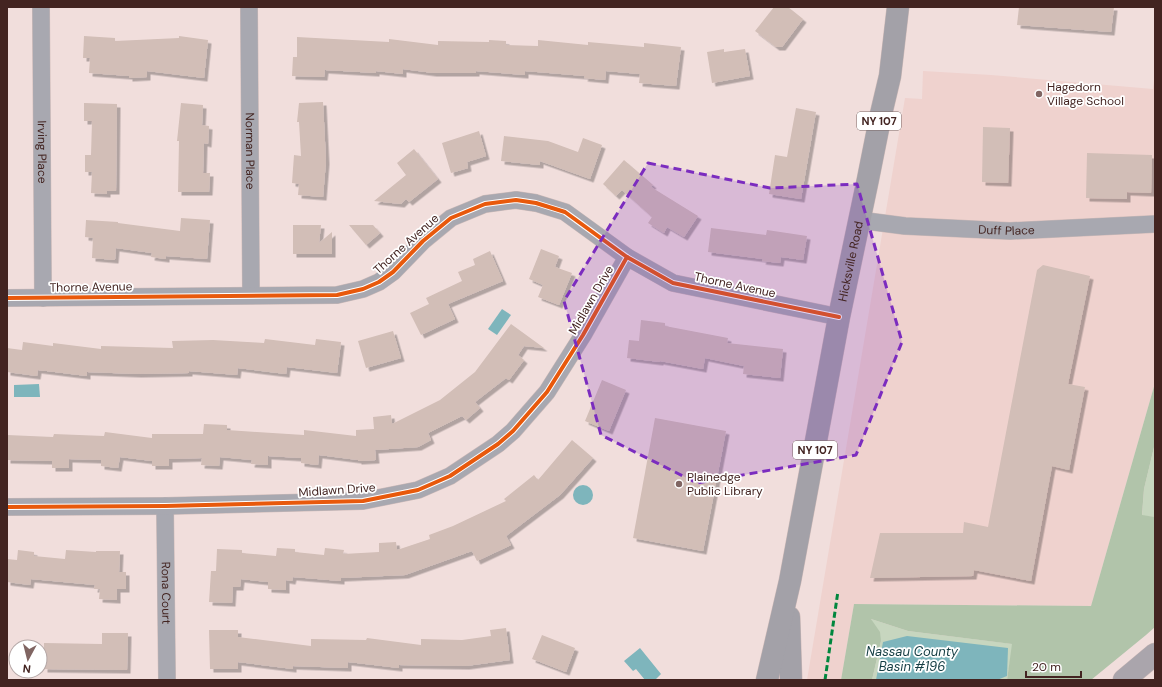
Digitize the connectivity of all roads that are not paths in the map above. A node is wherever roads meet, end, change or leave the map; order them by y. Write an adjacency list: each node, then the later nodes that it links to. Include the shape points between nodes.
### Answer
1 (40, 7): 9 (street, Irving Place)
2 (249, 7): 7 (street, Norman Place)
3 (898, 7): 5 (main road, Hicksville Road / NY 107, via 890,76)
4 (1155, 224): 5 (street, Duff Place, via 1010,231 905,226)
5 (858, 227): 10 (main road, Hicksville Road)
6 (626, 257): 7 (street, Thorne Avenue, via 565,212 516,200 485,204 451,218 423,240 394,272 363,289 337,295); 10 (street, Thorne Avenue, via 673,282); 11 (street, Midlawn Drive, via 583,335 547,392 503,440 450,476 418,490 363,501)
7 (251, 295): 9 (street, Thorne Avenue)
8 (7, 298): 9 (street, Thorne Avenue)
9 (43, 298)
10 (839, 317): 13 (main road, Hicksville Road / NY 107)
11 (165, 506): 12 (street, Midlawn Drive); 15 (street, Rona Court)
12 (7, 507)
13 (789, 587): 16 (main road, Hicksville Road / NY 107); 17 (main road, Hicksville Road / NY 107)
14 (1155, 654): 18 (highway)
15 (167, 680)
16 (767, 680)
17 (791, 680)
18 (1124, 680)

